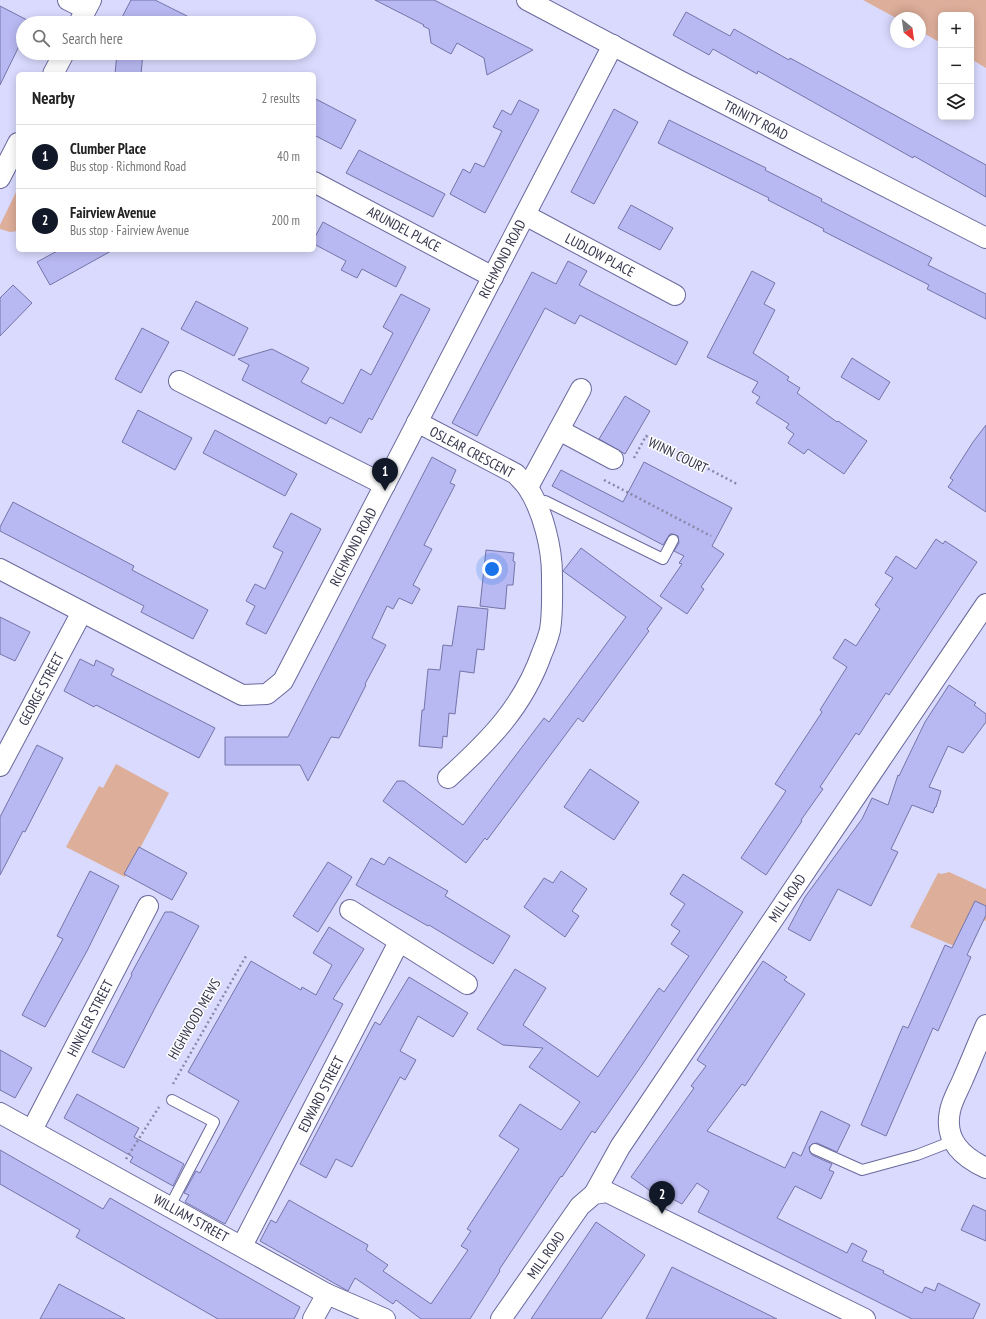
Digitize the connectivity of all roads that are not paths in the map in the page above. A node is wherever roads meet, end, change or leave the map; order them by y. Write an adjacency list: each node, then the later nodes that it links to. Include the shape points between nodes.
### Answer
1 (68, 0): 3 (street)
2 (527, 0): 4 (street, TRINITY ROAD)
3 (85, 11)
4 (613, 45): 10 (street, RICHMOND ROAD); 11 (street, TRINITY ROAD)
5 (60, 60): 6 (street)
6 (54, 72)
7 (16, 146): 8 (street)
8 (0, 178)
9 (316, 183): 12 (street, ARUNDEL PLACE)
10 (525, 215): 12 (street, RICHMOND ROAD); 13 (street, LUDLOW PLACE)
11 (986, 238)
12 (493, 276): 16 (street, RICHMOND ROAD)
13 (675, 295)
14 (179, 381): 19 (street)
15 (581, 389): 17 (street)
16 (418, 422): 19 (street, RICHMOND ROAD); 20 (street, OSLEAR CRESCENT, via 516,474)
17 (559, 430): 18 (street); 20 (street)
18 (613, 459)
19 (385, 485): 24 (street, RICHMOND ROAD, via 283,682 267,694 242,695)
20 (532, 495): 21 (lane, via 662,559); 26 (street, OSLEAR CRESCENT, via 552,560 550,631 524,693 504,723 477,753)
21 (673, 540)
22 (0, 569): 24 (street, RICHMOND ROAD)
23 (986, 604): 38 (street, MILL ROAD, via 620,1147)
24 (82, 612): 25 (street, GEORGE STREET)
25 (0, 766)
26 (448, 778)
27 (148, 906): 34 (street, HINKLER STREET)
28 (350, 910): 29 (street)
29 (400, 942): 30 (street); 40 (street, EDWARD STREET)
30 (468, 984)
31 (986, 1025): 35 (street, via 950,1110 949,1126)
32 (172, 1100): 39 (lane, via 214,1122)
33 (0, 1112): 34 (street, WILLIAM STREET)
34 (32, 1130): 39 (street, WILLIAM STREET)
35 (953, 1141): 36 (lane, via 917,1155 862,1170); 37 (street, via 962,1153)
36 (816, 1149)
37 (986, 1168)
38 (600, 1193): 44 (street, MILL ROAD, via 580,1206); 45 (street)
39 (170, 1206): 40 (street, WILLIAM STREET)
40 (242, 1246): 41 (street, WILLIAM STREET)
41 (327, 1294): 42 (street); 43 (street, WILLIAM STREET)
42 (313, 1319)
43 (385, 1319)
44 (501, 1319)
45 (865, 1319)

